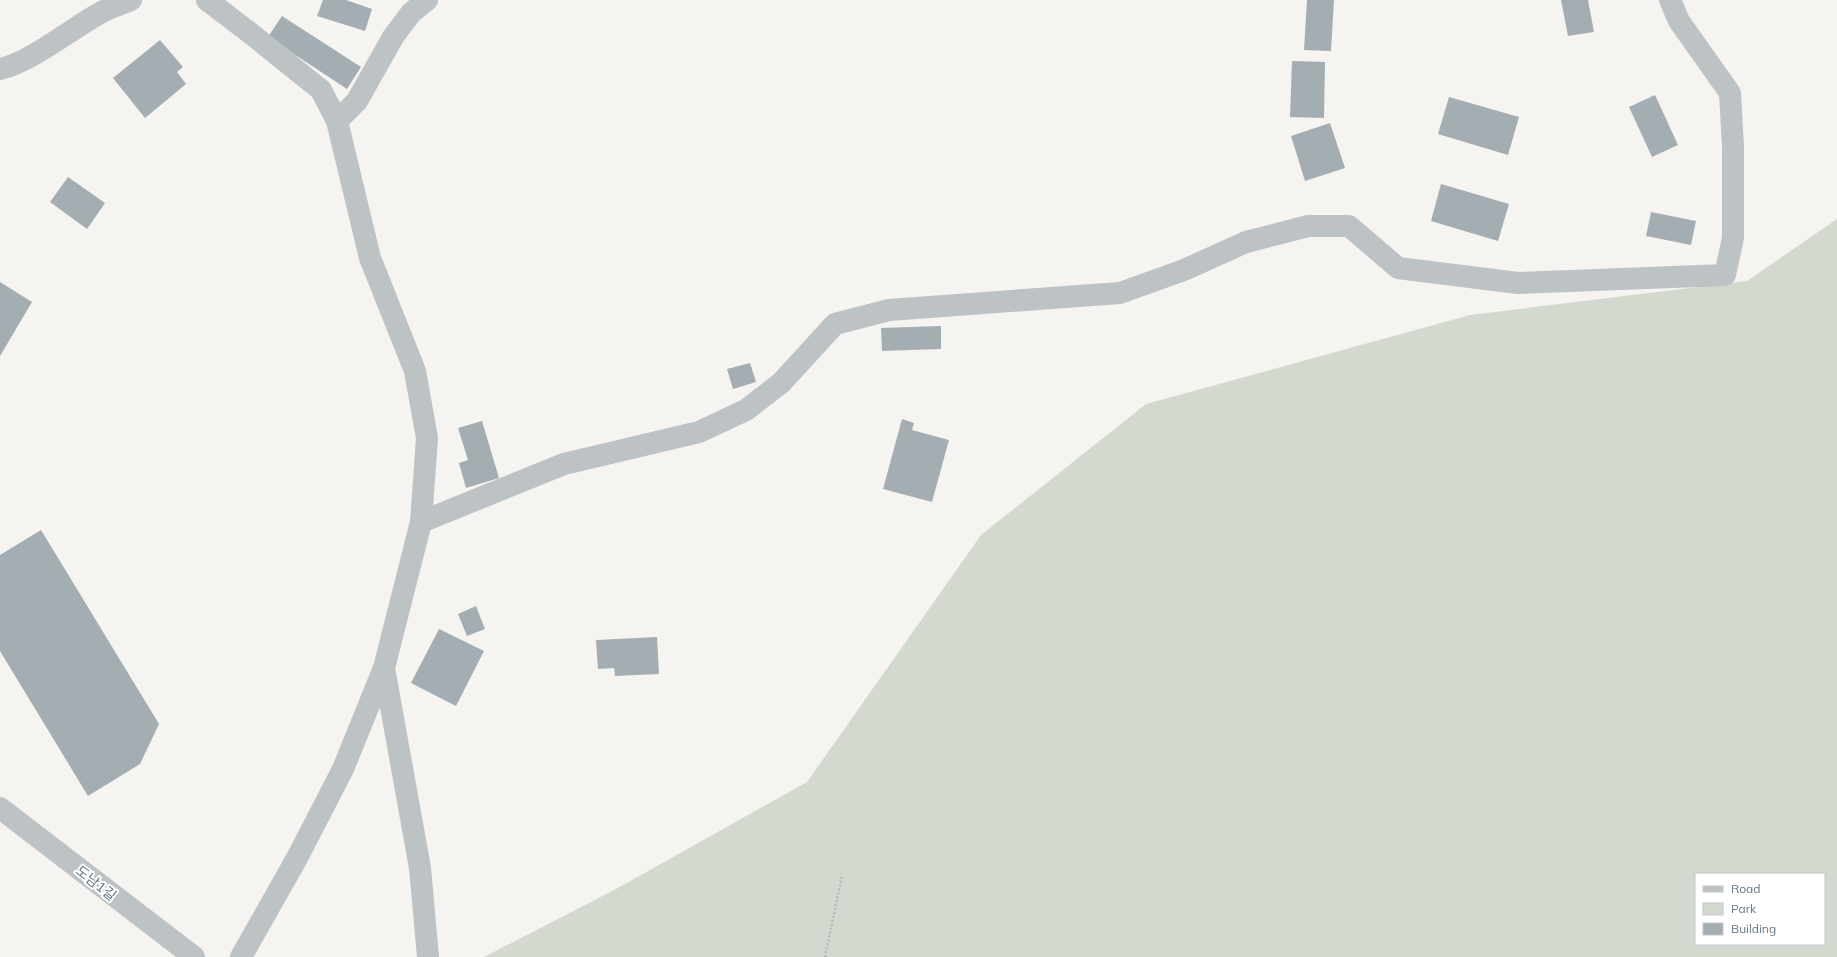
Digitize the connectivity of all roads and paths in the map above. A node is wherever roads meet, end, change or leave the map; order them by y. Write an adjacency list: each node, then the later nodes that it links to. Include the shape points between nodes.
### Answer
1 (131, 0): 5 (street, via 101,12 42,49 9,67)
2 (207, 0): 6 (street, via 320,90)
3 (427, 0): 6 (street, via 411,13 393,37 357,101)
4 (1670, 0): 7 (street, via 1679,21 1730,93 1733,238 1724,275 1518,283 1398,268 1349,226 1308,226 1246,242 1184,270 1120,293 889,310 835,324 781,384 746,410 699,432 564,464)
5 (0, 69)
6 (337, 121): 7 (street, via 370,258 415,371 427,438)
7 (421, 522): 8 (street)
8 (384, 668): 12 (street, via 343,769 297,858); 13 (street, via 420,868)
9 (0, 808): 11 (street, 도남1길)
10 (842, 876): 14 (path)
11 (194, 957)
12 (241, 957)
13 (428, 957)
14 (826, 957)

